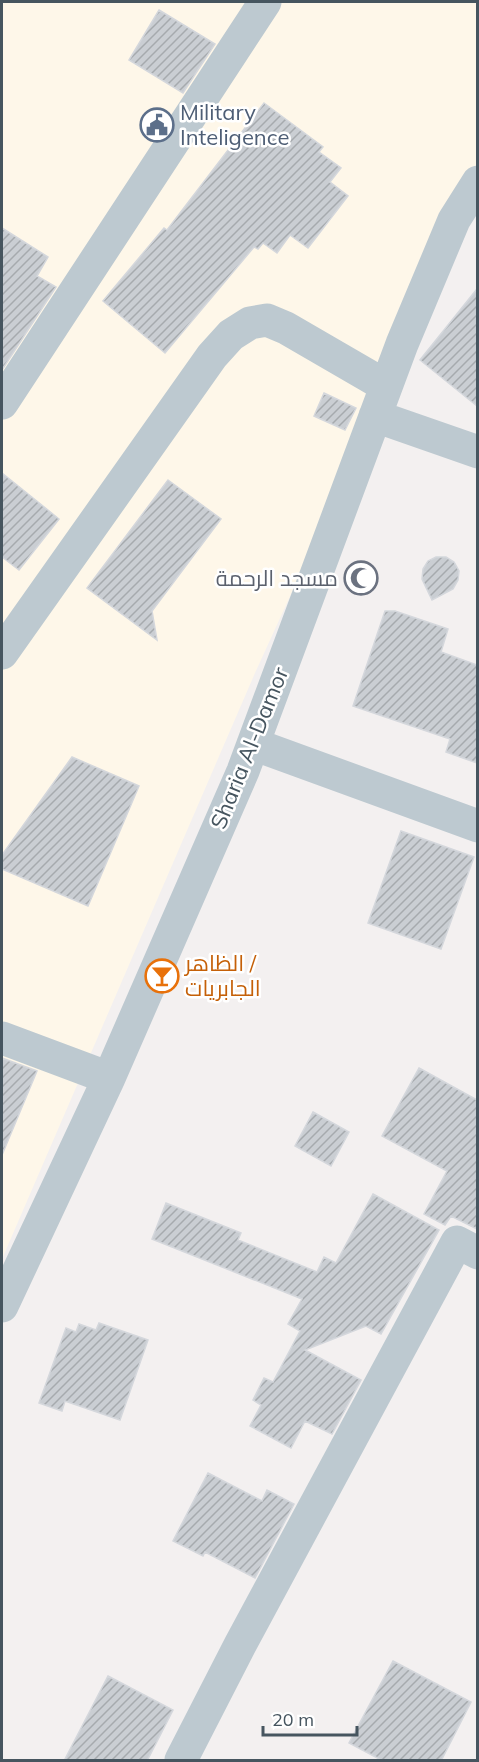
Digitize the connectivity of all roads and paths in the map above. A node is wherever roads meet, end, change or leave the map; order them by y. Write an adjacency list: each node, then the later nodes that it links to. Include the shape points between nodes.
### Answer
1 (265, 2): 4 (street)
2 (477, 182): 3 (street, Sharia Al-Damor, via 454,220)
3 (386, 386): 5 (street, Sharia Al-Damor); 7 (street, via 267,320 250,322 231,335 212,356)
4 (2, 403)
5 (375, 416): 6 (street); 8 (street, Sharia Al-Damor)
6 (477, 452)
7 (2, 653)
8 (253, 744): 9 (street); 11 (street, Sharia Al-Damor)
9 (477, 826)
10 (2, 1038): 11 (street)
11 (109, 1078): 13 (street, Sharia Al-Damor)
12 (477, 1253): 14 (street, via 457,1242)
13 (2, 1306)
14 (181, 1761)

